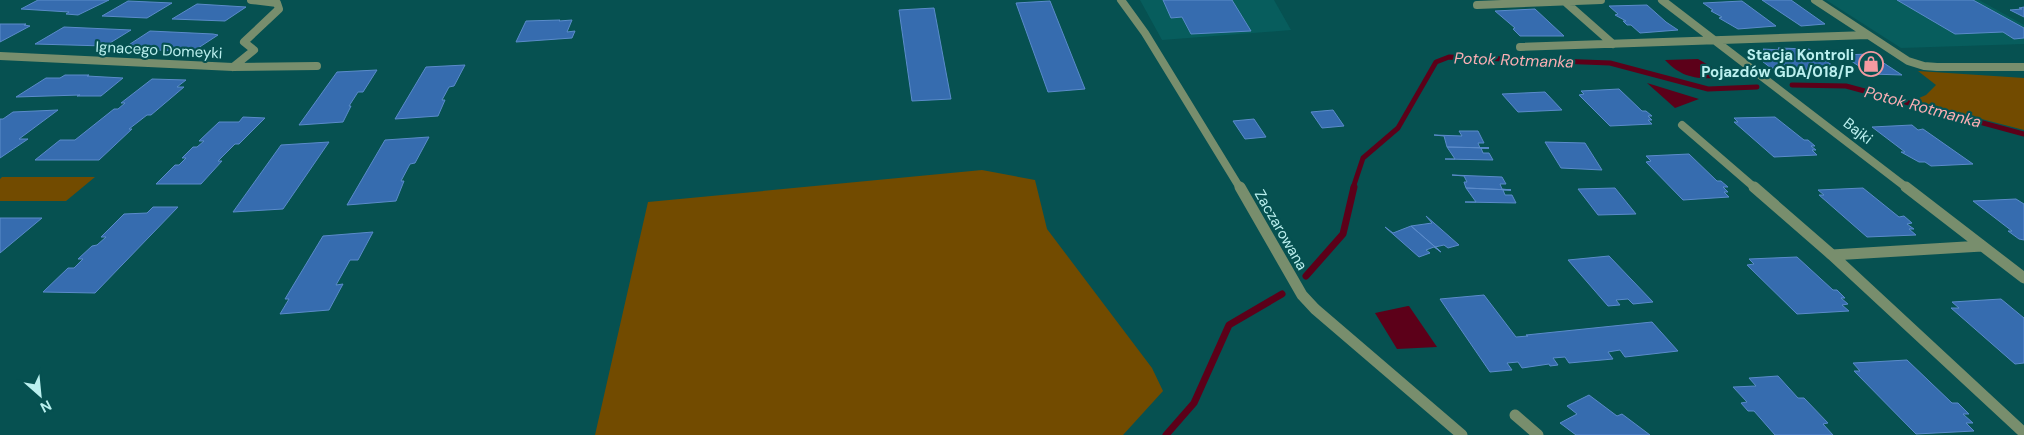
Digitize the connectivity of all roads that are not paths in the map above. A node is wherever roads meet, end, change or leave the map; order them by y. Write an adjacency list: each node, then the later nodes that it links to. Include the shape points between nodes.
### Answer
1 (251, 0): 14 (street, via 277,3 279,9 244,42 254,50)
2 (1121, 0): 22 (street, Zaczarowana, via 1218,150 1302,294 1315,309)
3 (1601, 0): 6 (street)
4 (1662, 0): 9 (street, Bajki)
5 (1815, 0): 8 (street)
6 (1564, 1): 7 (street); 10 (street)
7 (1477, 5)
8 (1868, 35): 9 (street); 15 (street, via 1908,61 1924,66)
9 (1715, 40): 10 (street); 17 (street, Bajki)
10 (1613, 44): 11 (street)
11 (1520, 48)
12 (0, 56): 14 (street, Ignacego Domeyki)
13 (317, 66): 14 (street, Ignacego Domeyki)
14 (233, 67)
15 (2024, 67)
16 (1682, 126): 18 (street)
17 (1982, 246): 18 (street); 19 (street, Bajki)
18 (1832, 256): 21 (street)
19 (2024, 278)
20 (1515, 416): 23 (street)
21 (2024, 433)
22 (1462, 435)
23 (1538, 435)

